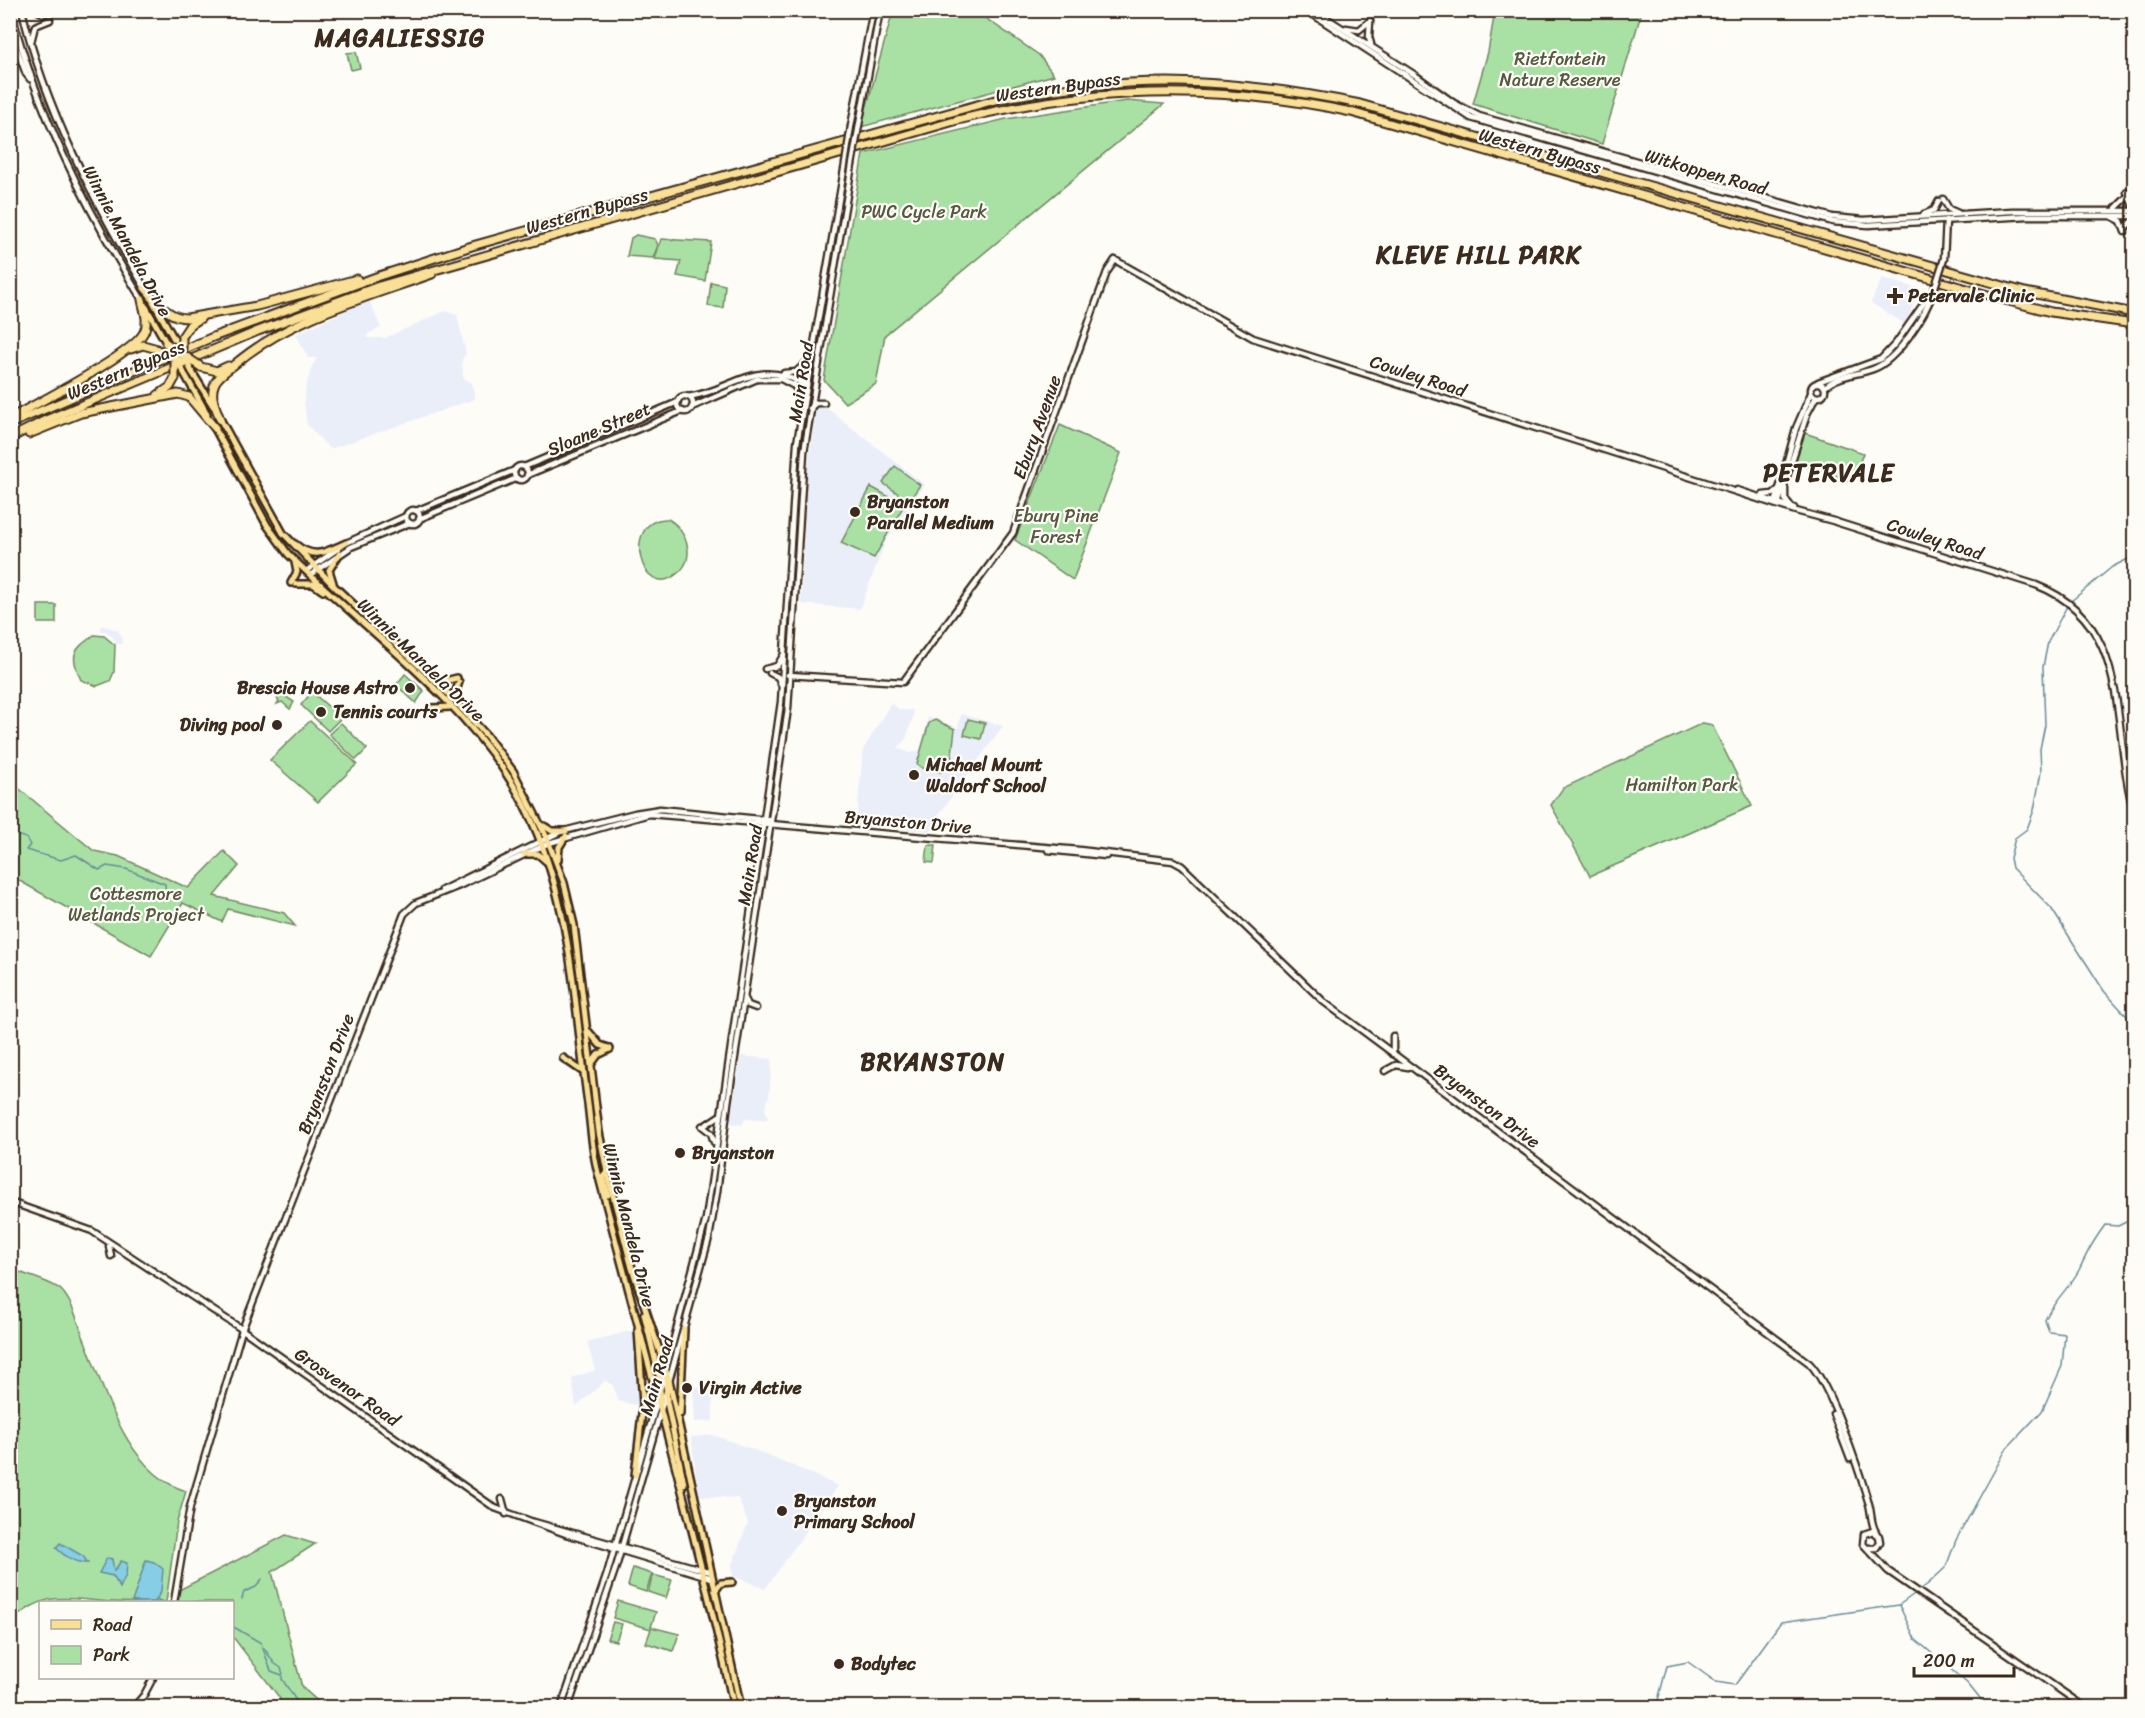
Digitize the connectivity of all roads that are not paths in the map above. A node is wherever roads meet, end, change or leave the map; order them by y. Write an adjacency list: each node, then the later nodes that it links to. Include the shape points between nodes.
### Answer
1 (11, 10): 9 (main road, Winnie Mandela Drive)
2 (36, 10): 7 (main road)
3 (873, 10): 38 (main road, Main Road, bridge)
4 (880, 10): 47 (main road, Main Road, bridge)
5 (1306, 10): 22 (main road, Witkoppen Road, via 1452,108 1479,121 1833,222 1868,225)
6 (1314, 10): 11 (main road, Witkoppen Road)
7 (44, 14)
8 (23, 16): 9 (main road); 13 (main road, Winnie Mandela Drive)
9 (12, 20): 15 (main road, Winnie Mandela Drive)
10 (50, 20): 13 (main road, via 32,29)
11 (1332, 21): 14 (main road, Witkoppen Road); 14 (main road, via 1356,30 1370,21 1369,38)
12 (10, 30): 15 (main road)
13 (31, 47): 26 (main road, Winnie Mandela Drive, via 91,190)
14 (1374, 48): 20 (main road, Witkoppen Road, via 1479,116 1832,217)
15 (32, 81): 28 (main road, Winnie Mandela Drive, via 82,194)
16 (2134, 209): 17 (main road, Witkoppen Road); 17 (main road, via 2126,195 2120,207)
17 (2107, 210): 18 (main road, Witkoppen Road)
18 (1964, 213): 20 (main road, via 1950,210 1941,200 1932,212); 22 (main road, Witkoppen Road)
19 (2102, 215): 21 (main road, Witkoppen Road); 21 (main road, via 2118,218 2125,230); 22 (main road, Witkoppen Road)
20 (1906, 217): 22 (main road, Witkoppen Road)
21 (2134, 217)
22 (1943, 218): 27 (main road, bridge, via 1944,259)
23 (472, 246): 29 (highway, Western Bypass, via 995,100 1116,82 1222,82 1360,104 2025,292); 32 (highway, via 257,306); 63 (highway, Western Bypass, via 213,337)
24 (473, 259): 33 (highway, Western Bypass, via 993,111 1072,97 1214,92 1351,112 2008,301 2050,312); 40 (highway, via 304,322); 67 (highway, Western Bypass, via 379,286 258,331 46,420)
25 (1115, 260): 73 (main road, Cowley Road, via 1253,338); 93 (main road, Ebury Avenue, via 1107,272 1013,533 903,682)
26 (145, 288): 32 (highway, via 173,316); 34 (main road, Winnie Mandela Drive)
27 (1933, 291): 43 (main road, via 1887,354); 45 (main road, via 1892,357 1876,368)
28 (142, 300): 35 (main road, Winnie Mandela Drive); 37 (highway, via 146,329 141,338)
29 (2099, 307): 30 (highway); 31 (highway, Western Bypass)
30 (2134, 308)
31 (2134, 313)
32 (206, 315): 34 (highway)
33 (2134, 324)
34 (178, 338): 36 (highway, bridge); 39 (highway, bridge)
35 (166, 343): 36 (highway, bridge); 39 (main road, Winnie Mandela Drive, bridge)
36 (175, 349): 39 (highway, bridge)
37 (120, 353): 39 (highway, bridge, via 139,346); 60 (highway)
38 (811, 355): 41 (main road, via 796,372); 46 (main road, Main Road)
39 (178, 356): 40 (highway, bridge, via 201,368 217,370); 42 (main road, Winnie Mandela Drive, bridge); 42 (highway, bridge); 50 (highway, bridge, via 174,378 166,391)
40 (238, 361): 62 (highway, via 213,387)
41 (769, 372): 46 (main road); 49 (main road, via 750,374)
42 (188, 373): 62 (main road, Winnie Mandela Drive); 65 (main road, Winnie Mandela Drive)
43 (1818, 382): 45 (main road); 48 (main road, via 1812,386)
44 (794, 384): 46 (main road); 53 (main road, via 771,378 751,381); 54 (main road)
45 (1825, 387): 48 (main road, via 1823,395)
46 (806, 388): 47 (main road); 54 (main road, Main Road)
47 (813, 394): 55 (main road, Main Road)
48 (1814, 395): 72 (main road); 74 (main road, via 1796,428)
49 (688, 397): 51 (main road); 53 (main road)
50 (150, 399): 65 (highway, via 178,394 189,397); 67 (highway, via 81,413)
51 (678, 402): 56 (main road, Sloane Street); 57 (main road)
52 (824, 403): 55 (main road)
53 (692, 407): 57 (main road)
54 (802, 407): 91 (main road, Main Road, via 795,460)
55 (810, 408): 93 (main road, Main Road, via 800,495)
56 (664, 410): 58 (main road); 59 (main road, Sloane Street)
57 (681, 411): 58 (main road, Sloane Street)
58 (668, 414): 61 (main road, Sloane Street)
59 (649, 416): 61 (main road); 66 (main road, Sloane Street)
60 (10, 418)
61 (659, 418): 64 (main road, Sloane Street)
62 (220, 419): 83 (main road, Winnie Mandela Drive)
63 (10, 424)
64 (640, 426): 66 (main road); 70 (main road, Sloane Street)
65 (215, 428): 86 (main road, Winnie Mandela Drive, via 267,525)
66 (616, 430): 68 (main road, Sloane Street)
67 (10, 440)
68 (524, 467): 69 (main road, Sloane Street); 70 (main road)
69 (515, 470): 71 (main road); 78 (main road)
70 (528, 475): 71 (main road, Sloane Street)
71 (517, 478): 80 (main road)
72 (1785, 485): 76 (main road); 77 (main road, via 1786,501)
73 (1726, 488): 75 (main road, Cowley Road); 76 (main road, Cowley Road)
74 (1779, 489): 75 (main road, via 1770,495); 76 (main road)
75 (1748, 492): 76 (main road, Cowley Road)
76 (1776, 503): 77 (main road, Cowley Road); 81 (main road, Cowley Road)
77 (1794, 508): 81 (main road, Cowley Road)
78 (416, 511): 79 (main road); 80 (main road)
79 (406, 516): 82 (main road); 84 (main road)
80 (419, 519): 82 (main road)
81 (1837, 522): 99 (main road, Cowley Road, via 2026,582 2054,593 2085,619 2113,678)
82 (410, 523): 85 (main road)
83 (283, 533): 84 (main road, via 313,555); 87 (main road, Winnie Mandela Drive)
84 (346, 543): 87 (main road)
85 (340, 553): 87 (main road); 89 (main road, via 329,570)
86 (295, 560): 88 (main road, Winnie Mandela Drive); 90 (main road, via 294,583 313,584)
87 (315, 568): 88 (main road); 89 (main road, Winnie Mandela Drive)
88 (308, 573): 90 (main road, Winnie Mandela Drive)
89 (335, 587): 94 (main road, Winnie Mandela Drive)
90 (339, 602): 96 (main road, Winnie Mandela Drive)
91 (784, 653): 92 (main road, Main Road); 95 (main road, via 777,666 767,671 778,678)
92 (783, 672): 93 (main road); 95 (main road, Main Road)
93 (791, 673): 98 (main road, Main Road)
94 (433, 678): 96 (main road, Winnie Mandela Drive); 96 (main road, via 458,680)
95 (782, 690): 101 (main road, Main Road)
96 (454, 705): 97 (main road); 100 (main road, Winnie Mandela Drive, via 501,753); 107 (main road, Winnie Mandela Drive, via 508,777)
97 (432, 708)
98 (772, 810): 101 (main road, Main Road); 103 (main road, via 776,820)
99 (2134, 812)
100 (538, 817): 104 (main road, via 550,831); 106 (main road, Winnie Mandela Drive)
101 (769, 822): 102 (main road, Bryanston Drive); 103 (main road, Bryanston Drive); 104 (main road, Bryanston Drive, via 652,809); 105 (main road, Main Road); 112 (main road, Main Road)
102 (754, 823): 104 (main road, Bryanston Drive, via 649,814); 105 (main road)
103 (785, 824): 117 (main road, Bryanston Drive, via 1173,861 1324,1002)
104 (566, 833): 106 (main road, Bryanston Drive); 110 (main road, via 558,849)
105 (762, 833): 113 (main road, Main Road)
106 (548, 840): 107 (main road, Bryanston Drive); 110 (main road, Winnie Mandela Drive)
107 (541, 844): 108 (main road, Bryanston Drive); 109 (main road, Winnie Mandela Drive); 111 (main road, Bryanston Drive)
108 (524, 854): 109 (main road, via 538,854); 111 (main road, Bryanston Drive)
109 (549, 865): 122 (main road, Winnie Mandela Drive, via 569,941)
110 (560, 871): 115 (main road, Winnie Mandela Drive, via 574,925)
111 (429, 897): 134 (main road, Bryanston Drive, via 408,908 401,919)
112 (744, 996): 114 (main road, Main Road); 114 (main road, via 753,1008)
113 (734, 1012): 114 (main road); 123 (main road, Main Road)
114 (742, 1012): 135 (main road, Main Road, via 711,1229)
115 (588, 1030): 119 (main road, Winnie Mandela Drive); 119 (main road, via 600,1045 610,1048)
116 (1393, 1036): 117 (main road)
117 (1393, 1054): 120 (main road, Bryanston Drive)
118 (562, 1058): 122 (main road)
119 (592, 1064): 125 (main road, Winnie Mandela Drive)
120 (1414, 1069): 121 (main road, via 1398,1065); 139 (main road, Bryanston Drive, via 1800,1355 1815,1368)
121 (1385, 1071)
122 (583, 1073): 128 (main road, Winnie Mandela Drive, via 598,1173)
123 (720, 1115): 124 (main road, Main Road); 124 (main road, via 703,1126 711,1133)
124 (715, 1151): 136 (main road, Main Road, via 702,1240)
125 (607, 1172): 128 (main road, via 603,1177); 132 (main road, Winnie Mandela Drive)
126 (10, 1202): 127 (main road, Grosvenor Road)
127 (79, 1226): 129 (main road, Grosvenor Road); 131 (main road, Grosvenor Road)
128 (615, 1231): 133 (main road, Winnie Mandela Drive)
129 (110, 1246): 130 (main road); 131 (main road, Grosvenor Road)
130 (111, 1256)
131 (148, 1269): 134 (main road, Grosvenor Road)
132 (640, 1292): 136 (main road, Winnie Mandela Drive); 138 (main road)
133 (636, 1311): 140 (main road, Winnie Mandela Drive); 143 (main road, via 643,1395)
134 (241, 1329): 146 (main road, Grosvenor Road); 160 (main road, Bryanston Drive, via 189,1511)
135 (684, 1329): 137 (main road, Main Road); 142 (main road)
136 (666, 1370): 137 (main road, Winnie Mandela Drive); 138 (main road)
137 (669, 1380): 138 (main road, Main Road); 142 (main road, Winnie Mandela Drive)
138 (663, 1390): 140 (main road, Main Road); 141 (main road); 145 (main road)
139 (1825, 1390): 147 (main road, Bryanston Drive, via 1864,1487); 148 (main road, Bryanston Drive, via 1867,1505)
140 (658, 1399): 141 (main road, Winnie Mandela Drive); 143 (main road, Main Road)
141 (661, 1409): 145 (main road, Winnie Mandela Drive); 152 (main road, Main Road)
142 (680, 1428): 157 (main road, Winnie Mandela Drive)
143 (636, 1475): 150 (main road, Main Road)
144 (502, 1499): 146 (main road)
145 (688, 1512): 156 (main road, Winnie Mandela Drive)
146 (506, 1514): 150 (main road, Grosvenor Road)
147 (1876, 1532): 148 (main road); 149 (main road)
148 (1866, 1533): 151 (main road, via 1862,1541)
149 (1879, 1543): 151 (main road, via 1876,1548); 155 (main road)
150 (615, 1547): 152 (main road, Grosvenor Road); 163 (main road, Main Road)
151 (1868, 1548): 155 (main road)
152 (622, 1549): 153 (main road, Grosvenor Road); 154 (main road, Main Road); 156 (main road, Grosvenor Road)
153 (639, 1556): 154 (main road, via 627,1556); 156 (main road, Grosvenor Road)
154 (618, 1564): 164 (main road, Main Road)
155 (1881, 1564): 167 (main road)
156 (703, 1574): 157 (main road, Grosvenor Road); 165 (main road, Winnie Mandela Drive)
157 (711, 1575): 159 (main road, Winnie Mandela Drive)
158 (732, 1582): 159 (main road, via 721,1583)
159 (715, 1592): 166 (main road, Winnie Mandela Drive)
160 (174, 1601)
161 (152, 1679): 162 (main road)
162 (133, 1707)
163 (561, 1707)
164 (567, 1707)
165 (734, 1707)
166 (741, 1707)
167 (2086, 1707)

